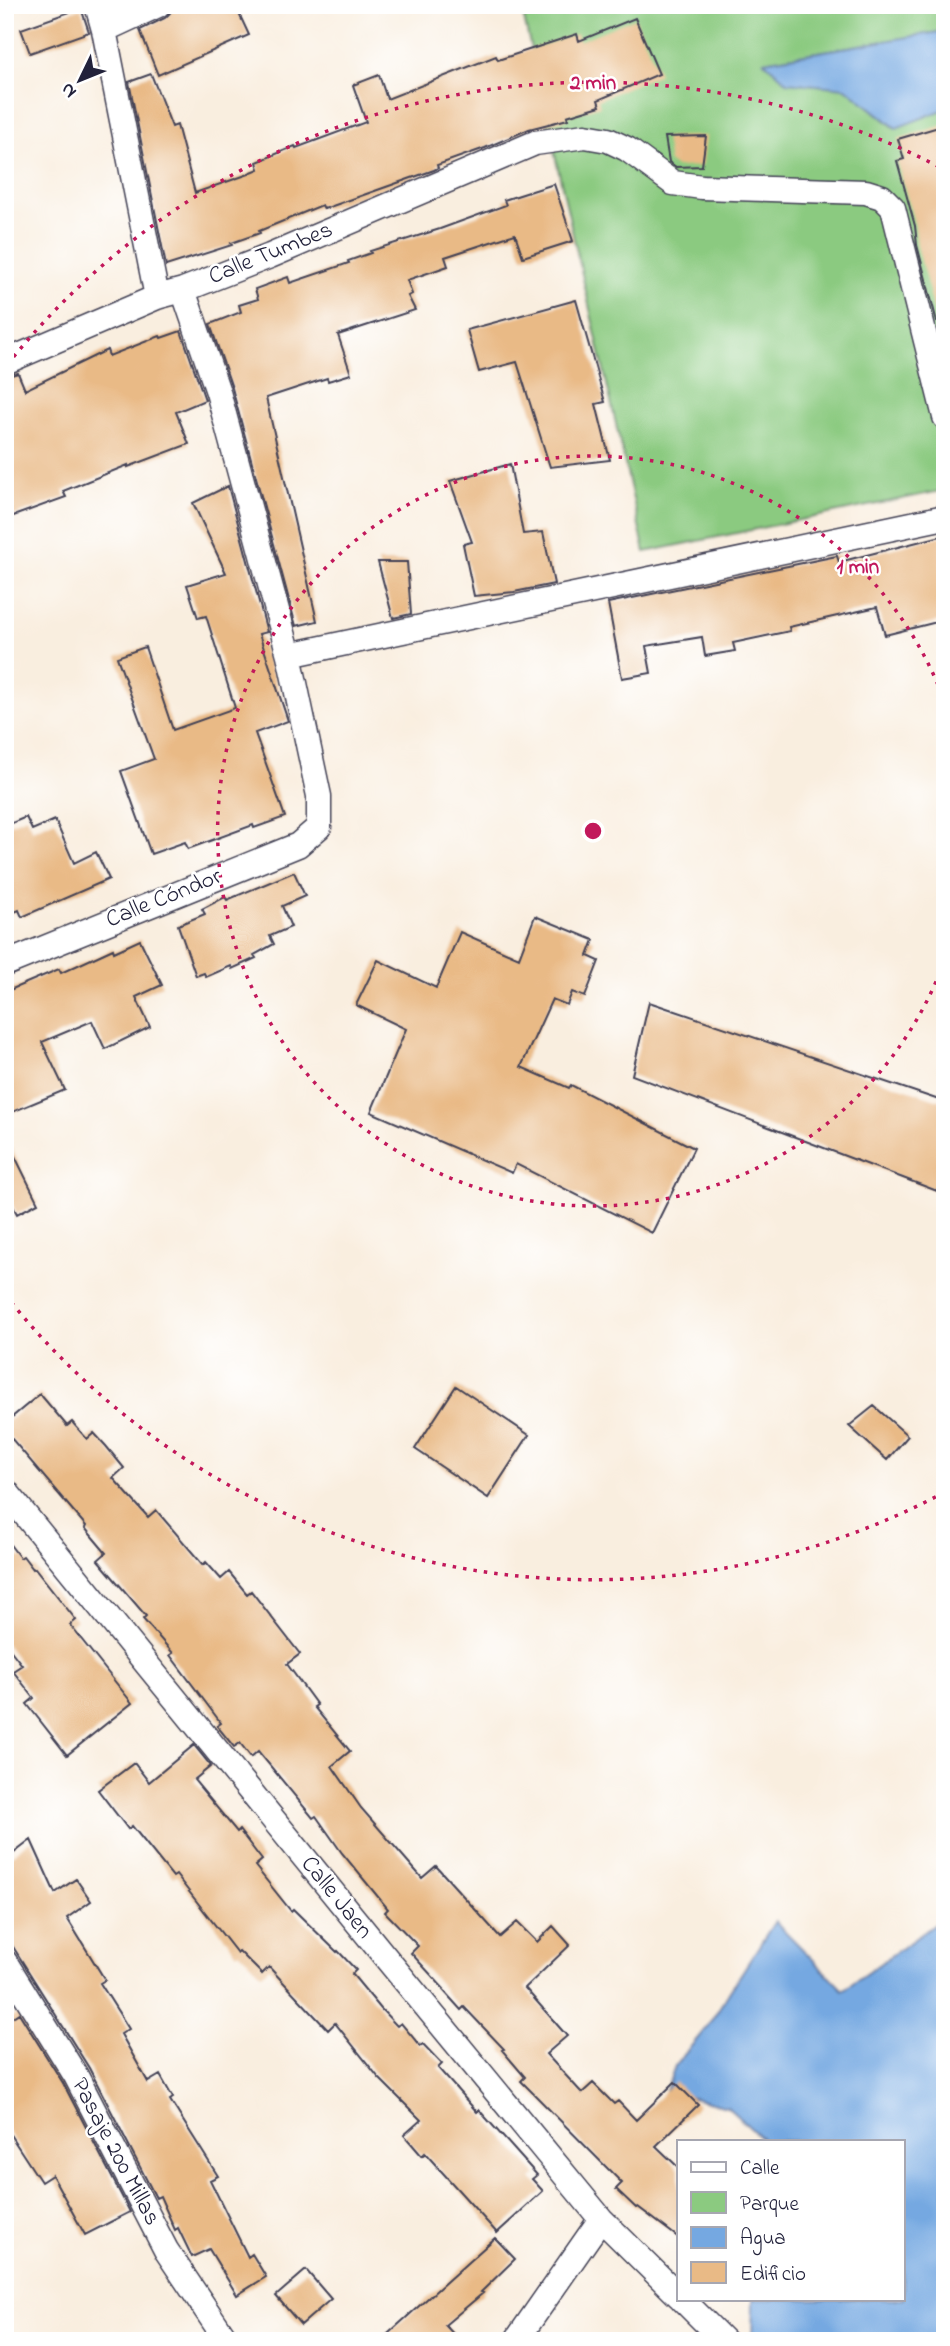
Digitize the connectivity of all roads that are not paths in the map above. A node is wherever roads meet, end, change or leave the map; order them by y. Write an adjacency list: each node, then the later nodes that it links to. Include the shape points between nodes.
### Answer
1 (97, 5): 3 (street)
2 (158, 5): 3 (street)
3 (104, 30): 5 (street)
4 (183, 290): 5 (street, Calle Tumbes); 7 (street, Calle Tumbes, via 535,143 585,136 627,149 673,183 866,192 882,197 893,208); 9 (street, via 218,392)
5 (158, 298): 6 (street, Calle Tumbes)
6 (5, 362)
7 (945, 417)
8 (945, 517): 9 (street)
9 (289, 654): 10 (street, Calle Cóndor, via 319,796 319,827 298,845)
10 (5, 964)
11 (6, 1493): 13 (street, Calle Jaen)
12 (5, 1962): 16 (street, Pasaje 200 Millas, via 76,2076 166,2250)
13 (601, 2219): 14 (street, Calle Jaen); 17 (street)
14 (677, 2294)
15 (683, 2300): 18 (street, Calle Jaen)
16 (227, 2341)
17 (516, 2341)
18 (724, 2341)

